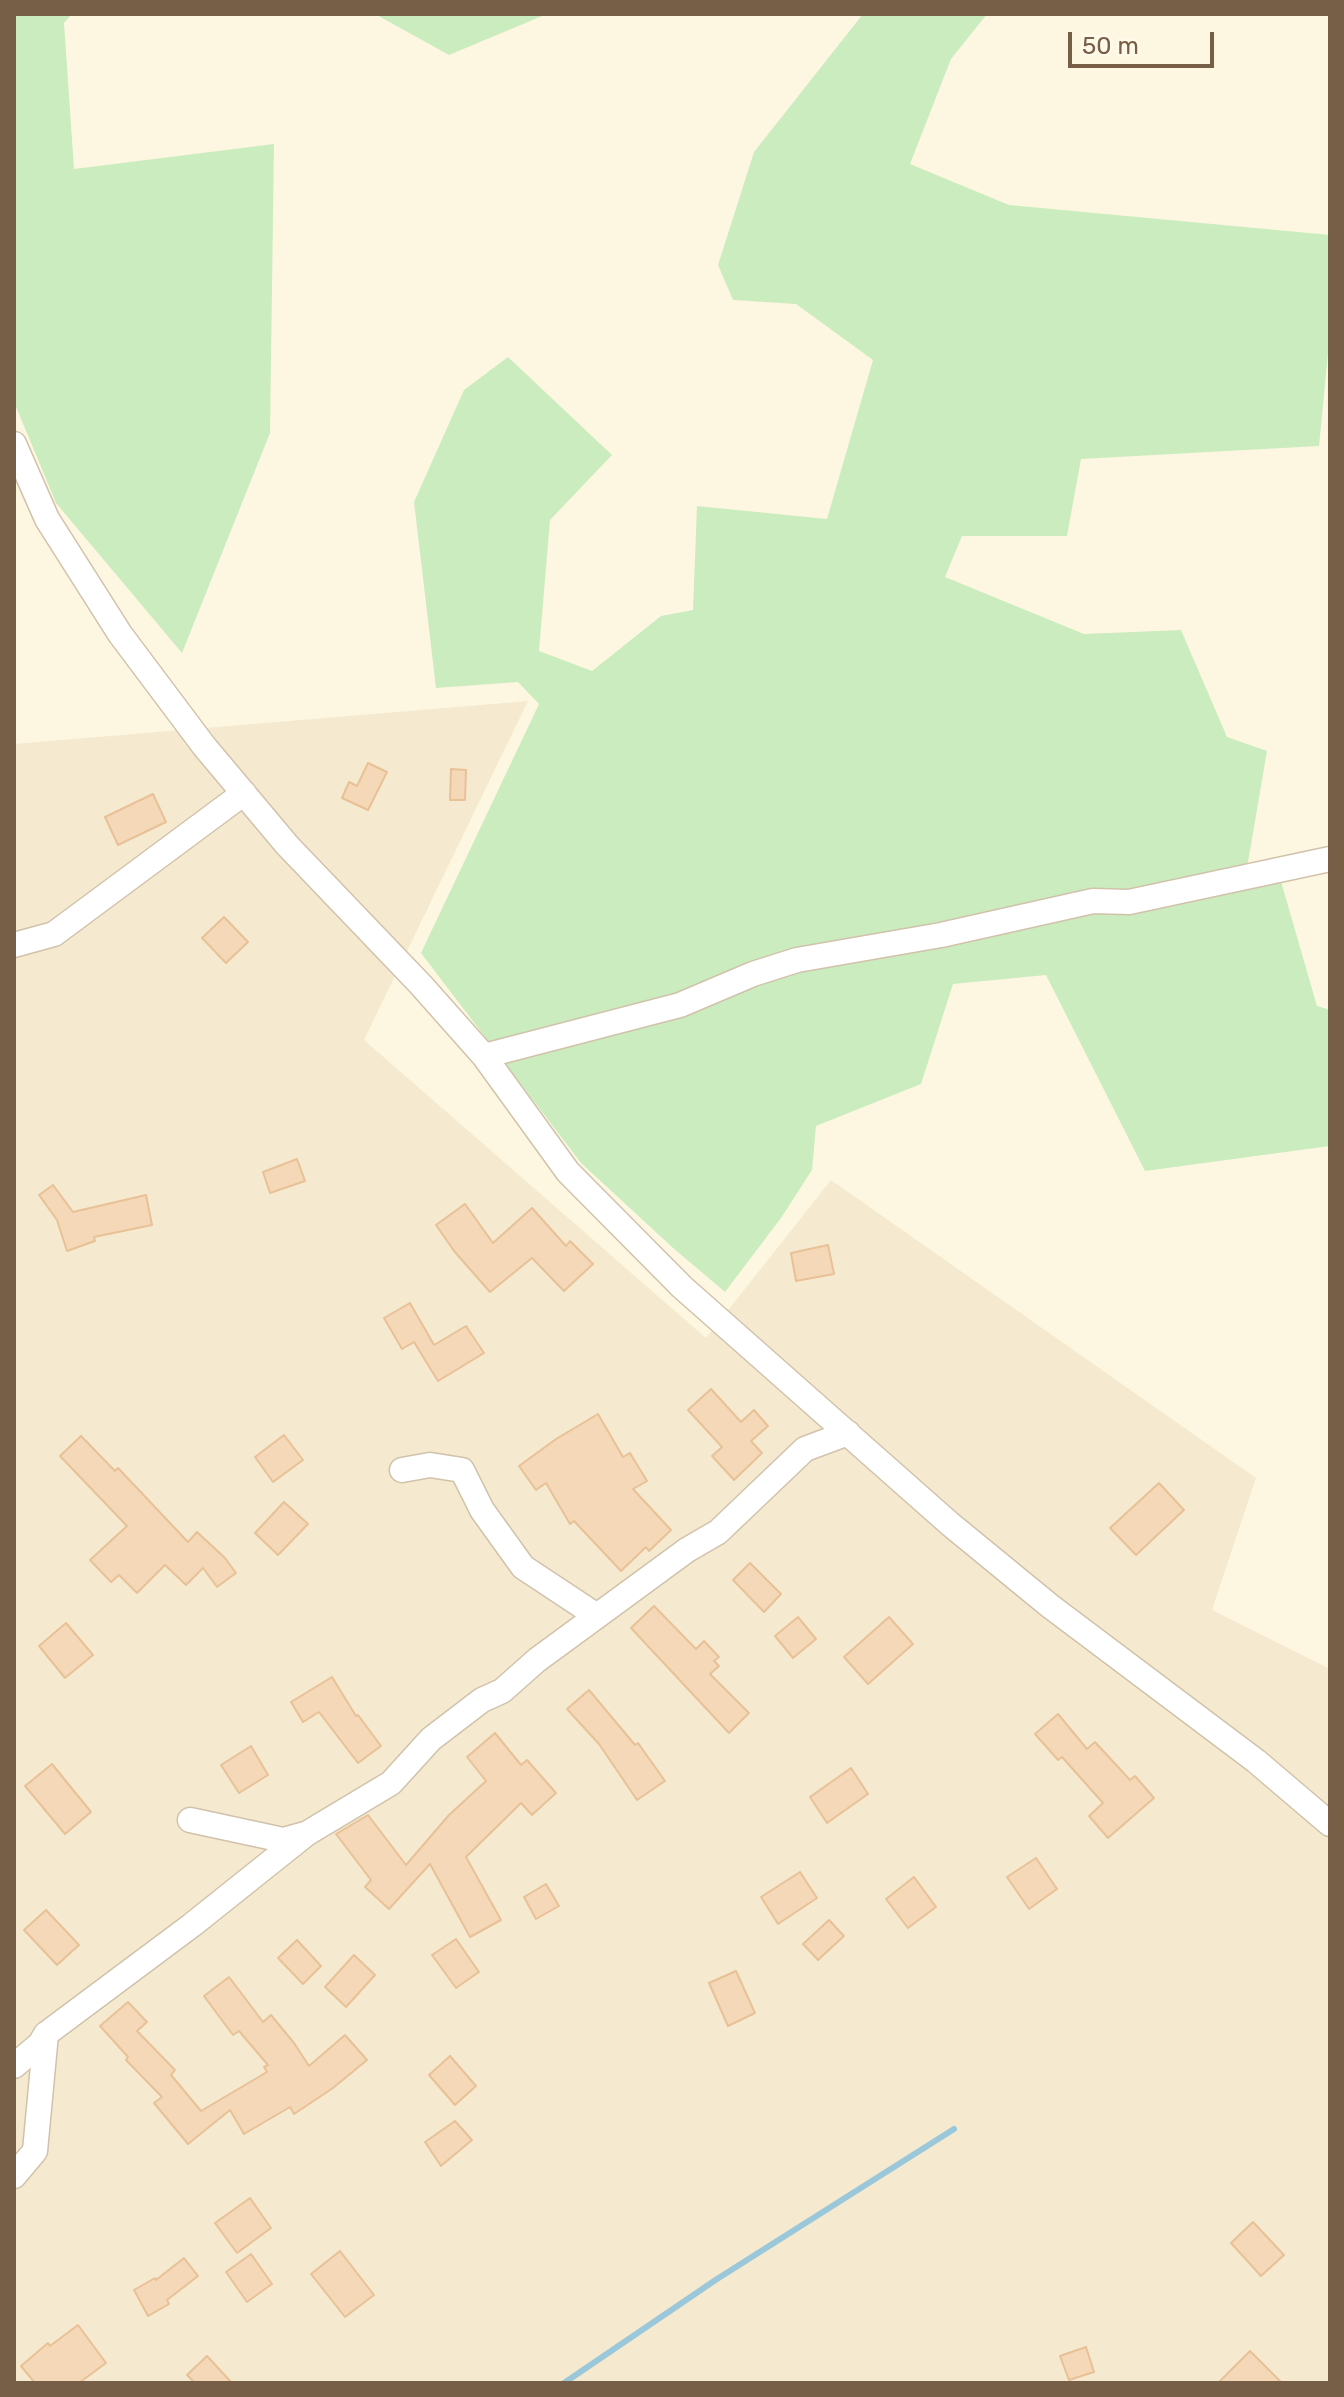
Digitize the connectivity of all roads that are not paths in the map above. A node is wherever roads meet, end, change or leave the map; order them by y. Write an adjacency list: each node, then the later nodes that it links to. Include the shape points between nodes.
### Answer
1 (14, 444): 2 (street, via 47,519 120,634)
2 (244, 793): 4 (street, via 54,934); 5 (street)
3 (1330, 859): 5 (street, via 1129,902 1093,901 797,960 680,1005)
4 (14, 945)
5 (484, 1056): 6 (street, via 568,1172 682,1287)
6 (816, 1407): 7 (street); 8 (street)
7 (848, 1433): 8 (street); 12 (street, via 1050,1606 1256,1761)
8 (805, 1449): 10 (street, via 718,1532)
9 (402, 1470): 10 (street, via 430,1465 462,1470 482,1510 523,1567)
10 (597, 1616): 13 (street, via 431,1739 391,1783)
11 (190, 1820): 13 (street, via 283,1840)
12 (1330, 1824)
13 (306, 1834): 14 (street)
14 (46, 2034): 15 (street); 16 (street, via 35,2151)
15 (14, 2066)
16 (14, 2176)

